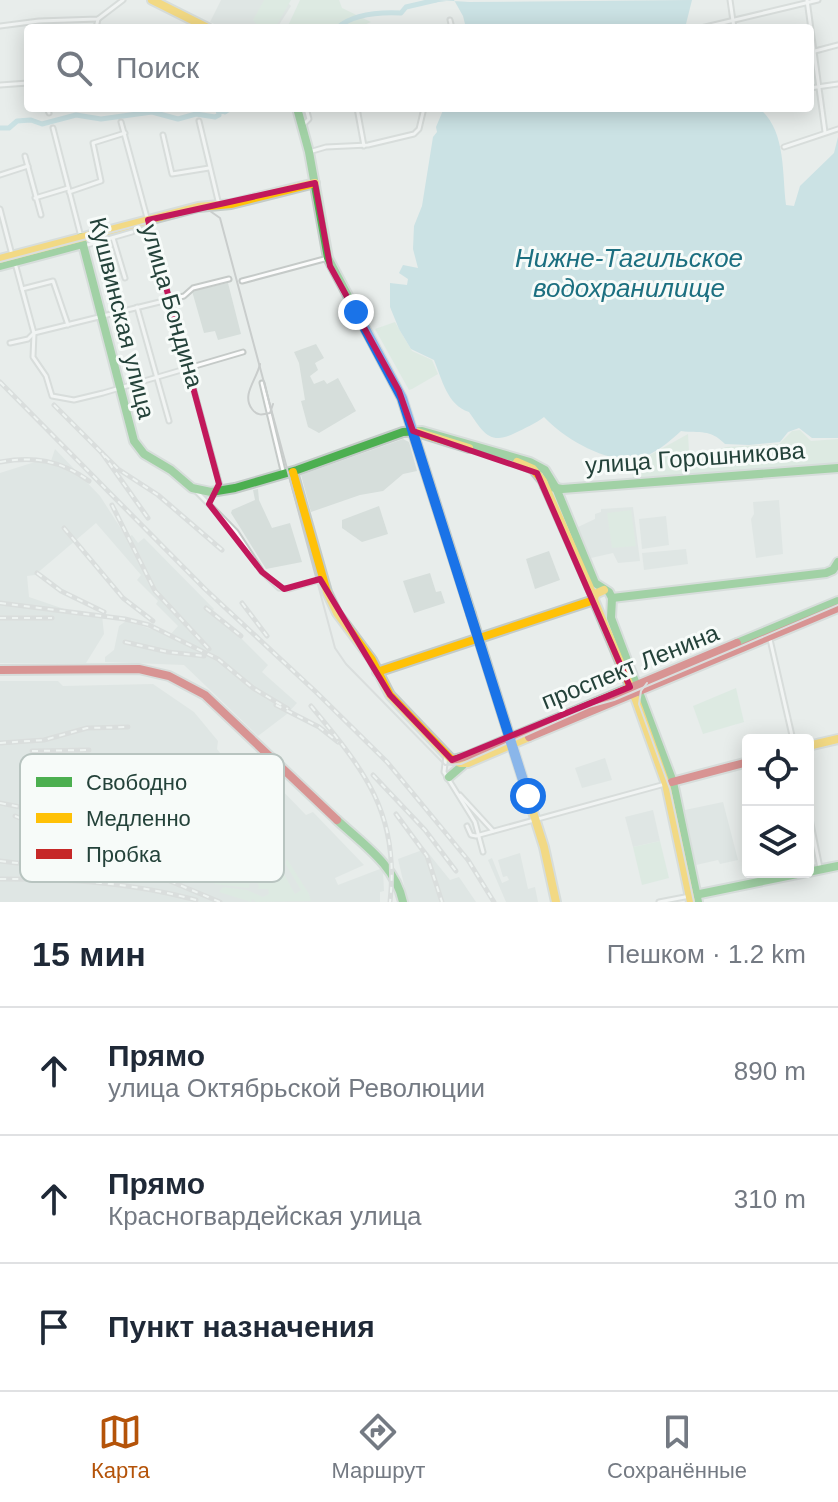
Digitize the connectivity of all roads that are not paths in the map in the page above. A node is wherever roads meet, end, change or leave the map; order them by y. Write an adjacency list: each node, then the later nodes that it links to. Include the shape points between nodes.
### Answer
1 (123, 0): 6 (street)
2 (152, 0): 10 (main road)
3 (730, 0): 8 (street)
4 (818, 0): 5 (street)
5 (807, 1): 8 (street); 14 (street)
6 (98, 19): 9 (street); 15 (street)
7 (450, 20): 11 (street)
8 (733, 21): 12 (street); 13 (street)
9 (97, 24)
10 (200, 24)
11 (451, 24)
12 (719, 24)
13 (733, 24)
14 (810, 24)
15 (0, 26)
16 (838, 45): 17 (street)
17 (815, 51): 21 (street)
18 (24, 83): 20 (street)
19 (838, 84): 21 (street)
20 (0, 85)
21 (820, 87): 22 (street); 32 (street)
22 (814, 88)
23 (298, 112): 29 (main road)
24 (307, 112): 29 (street, via 309,119)
25 (358, 112): 35 (street)
26 (423, 112): 35 (street, via 417,132)
27 (199, 121): 40 (street)
28 (121, 122): 33 (street, улица Бондина)
29 (302, 126): 37 (main road)
30 (53, 128): 45 (street, Кушвинская улица)
31 (838, 129): 32 (street)
32 (825, 132): 36 (street)
33 (125, 133): 42 (street, via 92,145); 51 (street, улица Бондина)
34 (163, 135): 40 (street, via 172,174)
35 (364, 146): 37 (street)
36 (784, 147)
37 (309, 152): 43 (main road)
38 (25, 156): 39 (street)
39 (28, 166): 41 (street); 46 (street)
40 (209, 168): 47 (street)
41 (0, 175)
42 (100, 182): 44 (street); 45 (street)
43 (315, 183): 47 (main road); 55 (main road)
44 (102, 189)
45 (69, 190): 46 (street); 54 (street, Кушвинская улица)
46 (35, 198): 49 (street)
47 (219, 205): 51 (main road)
48 (0, 209): 50 (street)
49 (41, 215)
50 (1, 216): 57 (street)
51 (148, 220): 54 (main road); 63 (street, улица Бондина)
52 (132, 232): 53 (street)
53 (113, 238): 54 (street); 59 (street)
54 (83, 242): 57 (main road); 65 (main road, Кушвинская улица)
55 (328, 258): 61 (street); 75 (main road, via 402,398)
56 (0, 259): 57 (main road)
57 (13, 259): 58 (main road); 62 (street)
58 (0, 266)
59 (125, 278)
60 (229, 279): 63 (street)
61 (242, 281)
62 (22, 289): 66 (street, via 53,281); 67 (street)
63 (171, 299): 64 (street); 70 (street, улица Бондина)
64 (137, 307): 65 (street); 71 (street)
65 (102, 316): 66 (street); 73 (main road, Кушвинская улица)
66 (68, 325): 67 (street)
67 (34, 333): 68 (street); 73 (street, via 33,357 46,376 50,396 69,400)
68 (10, 343)
69 (243, 352): 70 (street)
70 (188, 367): 71 (street); 82 (street, улица Бондина)
71 (156, 376): 73 (street); 74 (street)
72 (262, 383): 78 (street)
73 (120, 386): 81 (main road, Кушвинская улица, via 136,447)
74 (169, 421)
75 (413, 431): 77 (main road); 78 (main road); 92 (main road)
76 (838, 468): 80 (main road, улица Горошникова)
77 (539, 471): 79 (main road); 80 (main road)
78 (288, 474): 82 (main road); 85 (main road)
79 (545, 486): 80 (main road, улица Горошникова); 87 (main road)
80 (556, 488): 86 (main road, via 594,581)
81 (195, 490): 82 (main road); 83 (street)
82 (216, 491): 83 (street, via 209,495)
83 (209, 504): 85 (street, via 270,581 289,589)
84 (838, 562): 88 (main road, via 831,571)
85 (323, 579): 94 (main road, via 337,613)
86 (605, 590): 87 (main road); 88 (main road)
87 (594, 600): 88 (main road, via 602,608); 92 (main road); 95 (main road)
88 (612, 601): 95 (main road, via 611,618)
89 (838, 601): 91 (main road, проспект Ленина)
90 (838, 608): 91 (main road, проспект Ленина)
91 (769, 635): 95 (main road, проспект Ленина); 96 (street)
92 (478, 639): 94 (main road); 98 (main road)
93 (0, 670): 100 (main road, via 162,673 191,685)
94 (377, 672): 101 (main road, via 390,695)
95 (635, 689): 98 (main road, проспект Ленина); 106 (main road)
96 (792, 734)
97 (838, 739): 99 (main road)
98 (511, 741): 101 (main road, проспект Ленина); 102 (main road, проспект Ленина); 108 (main road)
99 (814, 745)
100 (269, 754)
101 (449, 757): 102 (main road); 105 (street, via 444,771)
102 (468, 763): 105 (main road, проспект Ленина)
103 (742, 764): 106 (main road)
104 (284, 769): 119 (main road, via 392,872)
105 (449, 777): 107 (street)
106 (670, 783): 108 (street); 118 (main road)
107 (458, 793): 110 (street); 111 (street)
108 (536, 820): 110 (street); 120 (main road)
109 (467, 826): 111 (street, via 471,835)
110 (493, 831): 111 (street)
111 (479, 835): 113 (street)
112 (814, 837): 115 (street)
113 (483, 852)
114 (838, 866): 115 (main road)
115 (821, 869): 116 (main road)
116 (814, 871)
117 (783, 878): 118 (main road)
118 (694, 899): 121 (street)
119 (403, 902)
120 (556, 902)
121 (659, 902)

